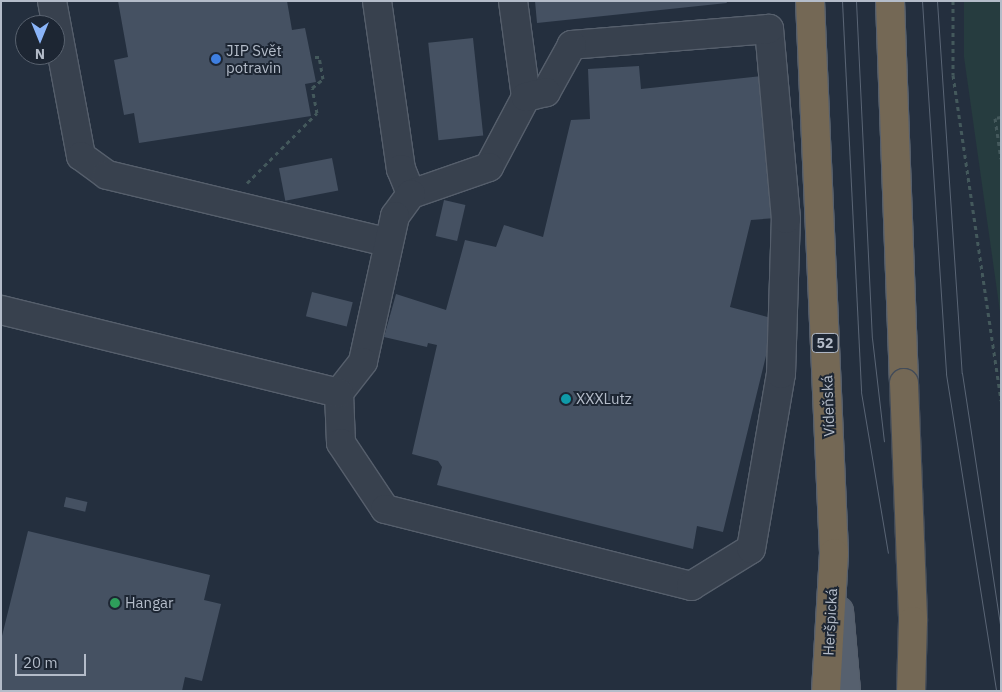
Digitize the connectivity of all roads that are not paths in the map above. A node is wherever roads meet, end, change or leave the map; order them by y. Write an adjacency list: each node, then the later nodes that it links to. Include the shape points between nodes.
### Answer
1 (52, 1): 8 (lane, via 81,156 106,175)
2 (377, 1): 7 (lane, via 402,170)
3 (512, 1): 6 (lane)
4 (810, 1): 11 (highway, Vídeňská / 52)
5 (890, 1): 14 (highway, bridge, via 913,621)
6 (526, 97): 7 (lane, via 489,168); 10 (lane, via 546,92 572,45 769,29 786,219 786,318 751,549 691,586 385,508 341,443)
7 (411, 194): 8 (lane, via 395,216)
8 (387, 242): 10 (lane, via 363,362)
9 (1, 310): 10 (lane)
10 (339, 393)
11 (834, 553): 12 (highway, Heršpická / 52); 13 (main road, Vídeňská)
12 (826, 691)
13 (846, 691)
14 (911, 691)

